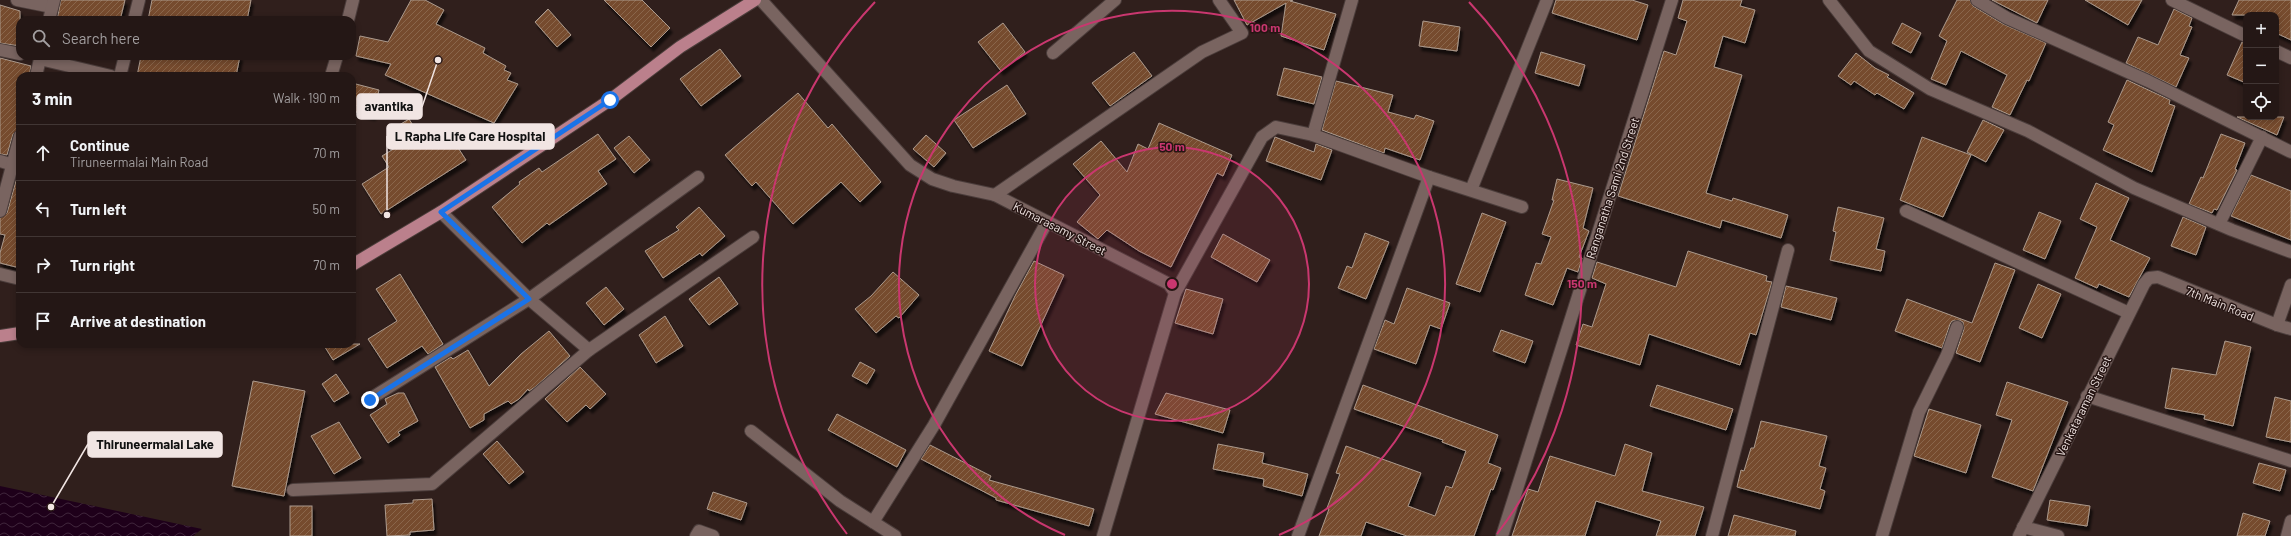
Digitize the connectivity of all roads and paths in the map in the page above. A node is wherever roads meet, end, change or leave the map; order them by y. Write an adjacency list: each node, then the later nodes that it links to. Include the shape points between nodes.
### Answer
1 (17, 0): 14 (street)
2 (139, 0): 16 (street)
3 (354, 0): 17 (street)
4 (755, 0): 44 (main road, via 680,47 610,100)
5 (762, 0): 40 (street, Kumarasamy Street, via 910,165 932,179)
6 (1115, 0): 22 (street)
7 (1219, 0): 40 (street, via 1242,33 1202,52)
8 (1352, 0): 32 (street)
9 (1547, 0): 39 (street)
10 (1672, 0): 77 (street, Ranganatha Sami 2nd Street)
11 (1829, 0): 46 (street, via 1869,51 1930,89 2028,131 2134,188)
12 (1977, 0): 33 (street, via 2007,18 2148,81)
13 (2172, 0): 18 (street)
14 (53, 4): 15 (street)
15 (50, 16)
16 (135, 16)
17 (349, 16)
18 (2243, 35)
19 (0, 50): 21 (street)
20 (2279, 52): 23 (street)
21 (16, 53)
22 (1053, 53)
23 (2291, 58)
24 (40, 60): 28 (street)
25 (49, 60): 29 (street)
26 (124, 60): 30 (street)
27 (336, 60): 31 (street)
28 (37, 72)
29 (95, 72)
30 (121, 72)
31 (332, 72)
32 (1313, 135): 38 (street); 55 (street, via 1276,128 1262,137)
33 (2262, 137): 34 (street); 46 (street)
34 (2291, 152)
35 (0, 161): 36 (street)
36 (16, 166): 42 (street)
37 (698, 177): 56 (street)
38 (1429, 177): 39 (street); 76 (street)
39 (1471, 190): 41 (street)
40 (995, 195): 45 (street, Kumarasamy Street)
41 (1522, 207)
42 (0, 211)
43 (1906, 211): 57 (street)
44 (441, 212): 50 (main road); 56 (street)
45 (1047, 222): 55 (street, Kumarasamy Street, via 1169,284); 70 (street, via 934,425)
46 (2219, 224): 49 (street)
47 (753, 237): 63 (street)
48 (1788, 250): 78 (street)
49 (2291, 252)
50 (356, 263)
51 (0, 274): 52 (street)
52 (16, 278)
53 (2149, 278): 57 (street, Venkataraman Street); 58 (street, 7th Main Road, via 2158,277)
54 (2291, 285): 58 (street)
55 (1175, 293): 75 (street)
56 (529, 299): 63 (street); 65 (street)
57 (2129, 313): 64 (street, Venkataraman Street)
58 (2277, 325): 60 (street, 7th Main Road)
59 (1957, 327): 79 (street, via 1947,355 1919,412)
60 (2291, 329)
61 (16, 334): 62 (main road)
62 (0, 336)
63 (589, 350): 68 (street, via 432,484)
64 (2087, 396): 67 (street); 71 (street, Venkataraman Street)
65 (370, 400)
66 (751, 431): 70 (street, via 840,501)
67 (2291, 461)
68 (293, 490)
69 (2291, 521): 81 (street)
70 (873, 522): 74 (street)
71 (2021, 532): 80 (street)
72 (696, 536): 73 (street, via 699,531)
73 (713, 536)
74 (895, 536)
75 (1103, 536)
76 (1298, 536)
77 (1502, 536)
78 (1712, 536)
79 (1882, 536)
80 (2058, 536)
81 (2287, 536)

